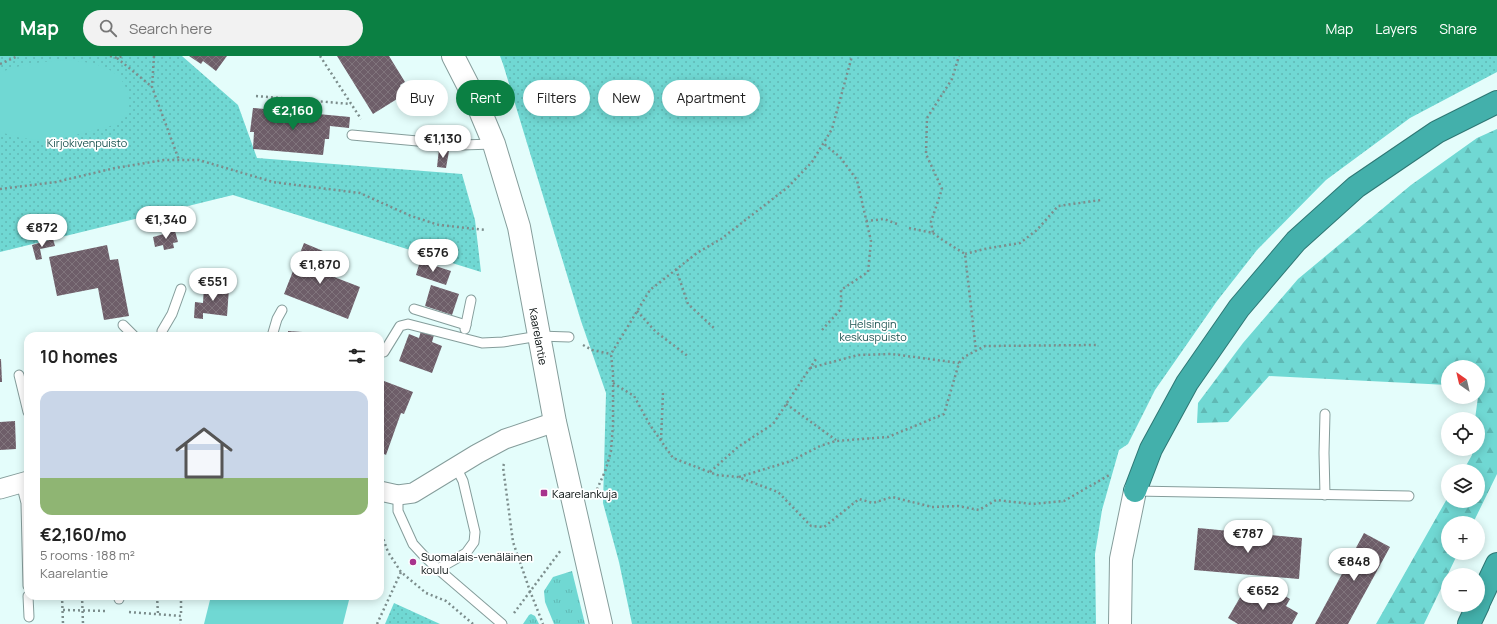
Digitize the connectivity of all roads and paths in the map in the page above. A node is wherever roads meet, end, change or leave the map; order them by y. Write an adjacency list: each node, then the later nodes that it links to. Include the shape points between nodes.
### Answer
1 (18, 56): 10 (path)
2 (110, 56): 9 (path)
3 (123, 56): 9 (path)
4 (154, 56): 11 (path)
5 (320, 56): 14 (path)
6 (453, 56): 18 (main road, Kaarelantie)
7 (852, 56): 17 (path, via 832,129)
8 (959, 56): 26 (path, via 952,79 927,118 926,154 942,189 931,222)
9 (117, 58): 11 (path)
10 (0, 64)
11 (152, 87): 19 (path)
12 (256, 96): 14 (path)
13 (1497, 102): 68 (highway, via 1437,132 1356,186 1296,241 1239,308 1187,383 1151,449)
14 (351, 104): 16 (path)
15 (352, 135): 16 (lane)
16 (373, 137): 18 (lane, via 461,146)
17 (823, 143): 22 (path, via 840,157 857,180); 28 (path, via 812,162 788,187 721,239)
18 (494, 144): 41 (main road, Kaarelantie, via 519,227)
19 (179, 160): 20 (path, via 164,160 56,182); 25 (path, via 199,160 273,182 360,193 411,216 439,225)
20 (0, 189)
21 (1100, 200): 27 (path, via 1058,206 1037,230 1020,243)
22 (866, 221): 23 (path, via 884,219); 37 (path, via 871,241 868,272 841,290 841,309)
23 (897, 224)
24 (909, 228): 26 (path)
25 (486, 230)
26 (933, 233): 27 (path)
27 (965, 254): 45 (path)
28 (676, 269): 33 (path, via 650,290); 36 (path, via 688,304)
29 (181, 289): 39 (lane)
30 (471, 300): 35 (lane)
31 (414, 309): 35 (lane)
32 (282, 310): 40 (lane)
33 (637, 311): 47 (path); 48 (path, via 656,332)
34 (123, 325): 38 (lane)
35 (466, 325): 43 (lane)
36 (715, 329)
37 (822, 330)
38 (130, 332)
39 (162, 332)
40 (273, 332)
41 (539, 336): 42 (lane); 43 (lane, via 482,343); 58 (main road, Kaarelantie)
42 (569, 337): 47 (path, via 592,350)
43 (463, 338): 46 (lane, via 408,324 400,326)
44 (1096, 345): 45 (path, via 985,346)
45 (976, 351): 50 (path, via 964,357)
46 (384, 352)
47 (611, 354): 53 (path)
48 (689, 357)
49 (816, 359): 51 (path)
50 (959, 363): 51 (path, via 885,354 858,355); 60 (path, via 944,414 888,437)
51 (810, 368): 56 (path)
52 (19, 375): 55 (lane)
53 (613, 382): 59 (path, via 634,396); 72 (path, via 611,451)
54 (663, 393): 59 (path)
55 (24, 396)
56 (786, 404): 60 (path); 63 (path, via 773,424 738,447)
57 (1325, 414): 70 (lane)
58 (555, 422): 62 (street, via 505,439); 96 (main road, Kaarelantie)
59 (661, 441): 63 (path, via 673,458)
60 (836, 441): 65 (path, via 790,461)
61 (505, 461): 79 (path, via 503,467 513,542)
62 (456, 467): 69 (street, via 413,493); 76 (lane, via 463,481 475,532 474,542 466,553)
63 (710, 472): 65 (path)
64 (1111, 474): 65 (path, via 1064,501 1032,504 996,500 979,510 958,506 932,506 892,496 873,503 859,499 824,527 811,526 778,492)
65 (738, 477)
66 (24, 482): 67 (street)
67 (0, 489)
68 (1135, 491): 70 (lane); 97 (main road, via 1122,559)
69 (389, 493): 76 (lane, via 413,544)
70 (1325, 495): 71 (lane)
71 (1409, 496)
72 (594, 497)
73 (384, 541): 77 (path)
74 (564, 546): 79 (path)
75 (1497, 564): 78 (highway)
76 (438, 569): 94 (lane)
77 (401, 572): 92 (path); 93 (path, via 426,593 446,601)
78 (1485, 590)
79 (530, 591): 89 (path); 95 (path)
80 (28, 600): 88 (lane)
81 (62, 600): 90 (path)
82 (82, 600): 91 (path)
83 (157, 600): 86 (path)
84 (181, 600): 87 (path)
85 (1475, 612): 98 (highway)
86 (158, 614)
87 (181, 616)
88 (29, 617)
89 (510, 618)
90 (63, 624)
91 (83, 624)
92 (378, 624)
93 (473, 624)
94 (502, 624)
95 (543, 624)
96 (601, 624)
97 (1120, 624)
98 (1469, 624)

